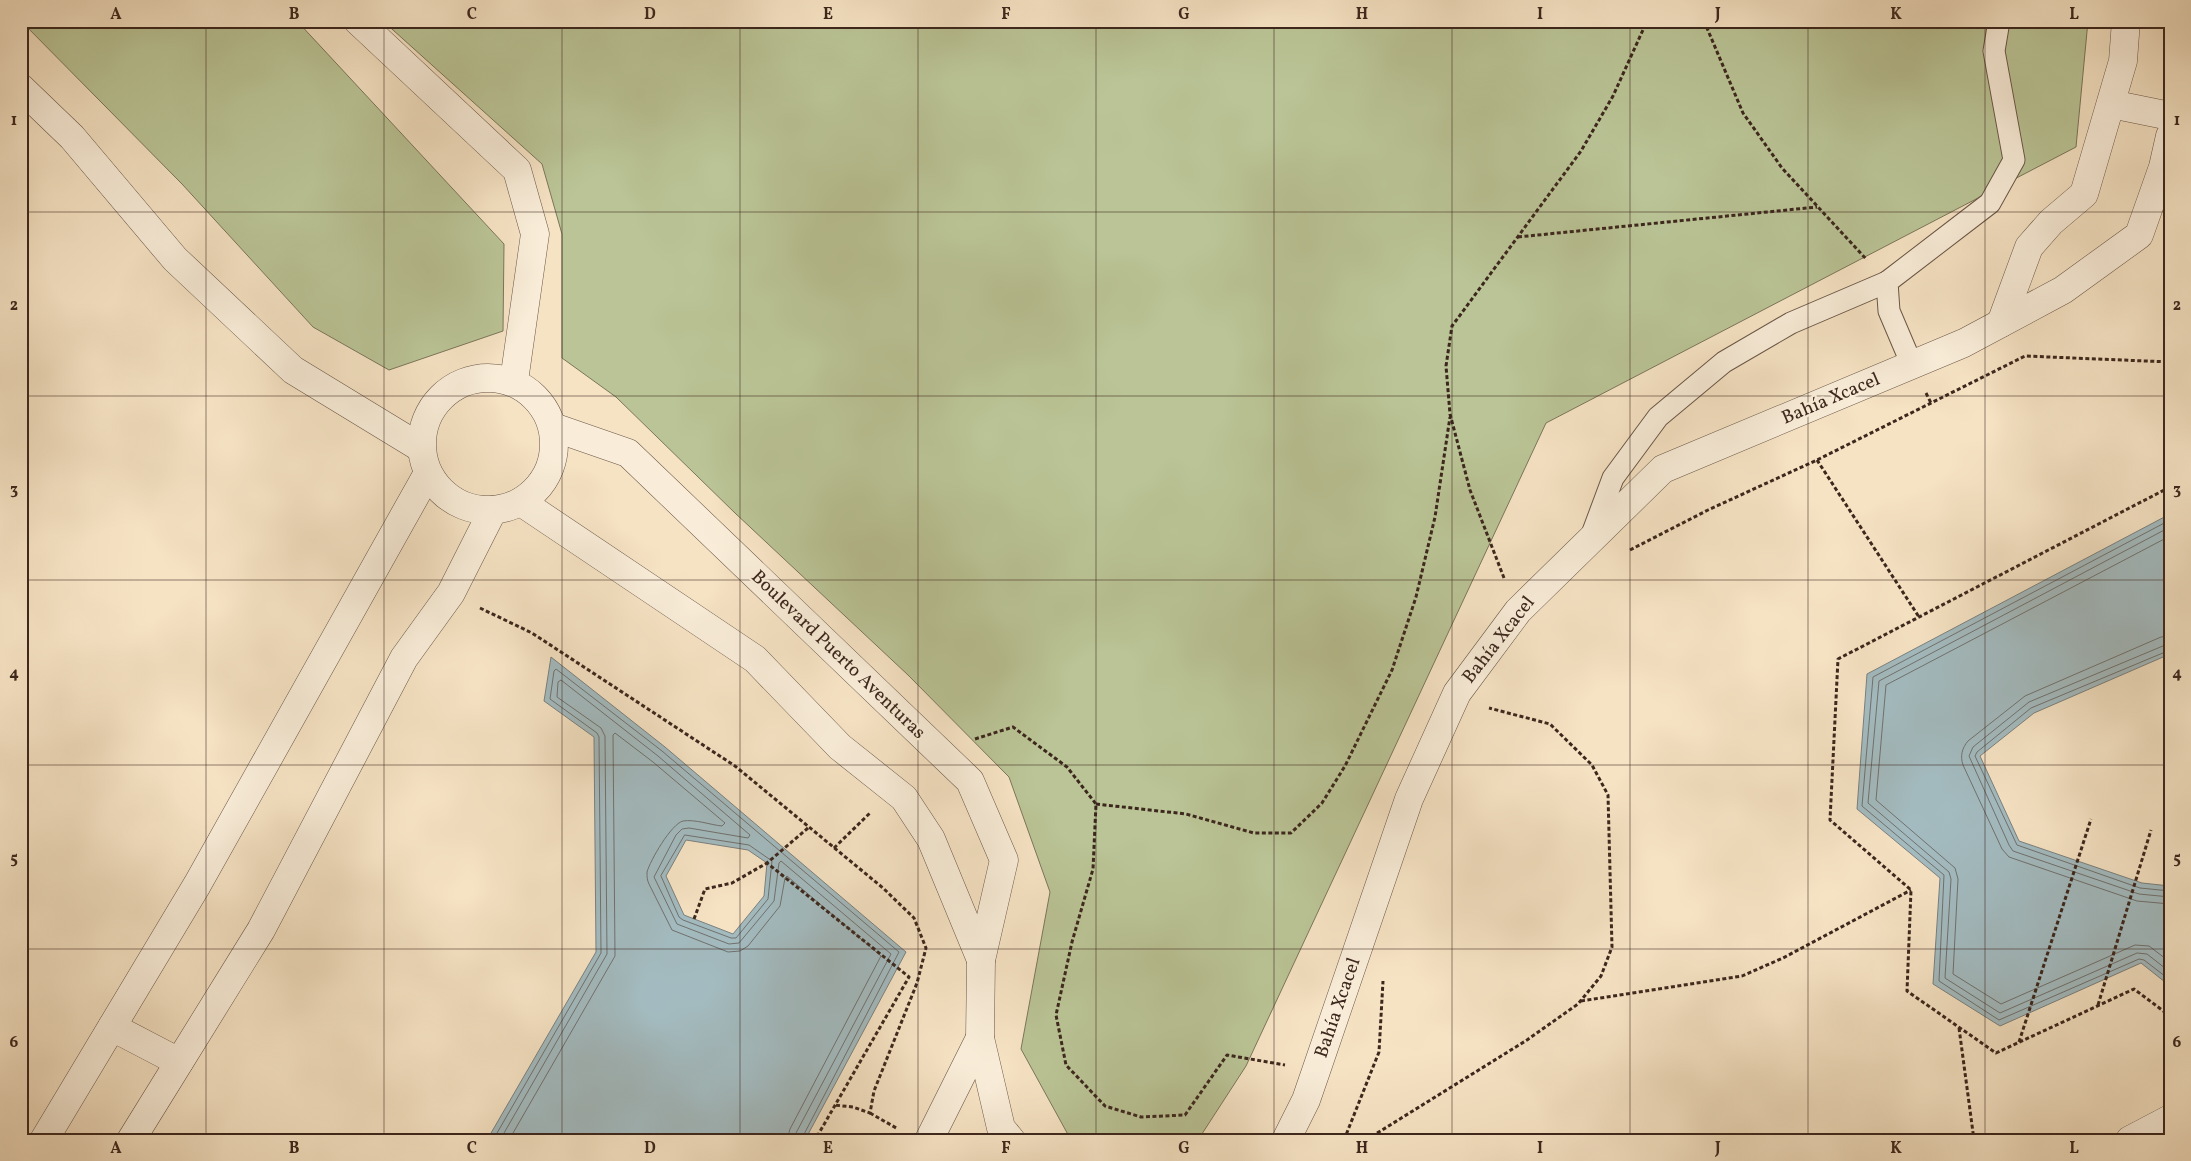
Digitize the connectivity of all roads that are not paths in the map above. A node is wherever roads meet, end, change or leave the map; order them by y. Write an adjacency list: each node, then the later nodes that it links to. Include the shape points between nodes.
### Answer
1 (358, 21): 11 (street, via 517,170 535,234)
2 (1999, 21): 8 (lane, via 1994,51 2014,160 1990,203)
3 (2126, 21): 5 (street, via 2123,61)
4 (21, 88): 13 (street, via 72,137 175,259 293,370)
5 (2110, 104): 6 (street); 9 (street, via 2084,194 2051,222 2029,248)
6 (2170, 116)
7 (2170, 136): 9 (street, Bahía Xcacel, via 2163,167 2139,234 2063,290)
8 (1887, 282): 10 (lane, via 1889,310); 16 (lane, via 1791,323 1724,362 1658,417 1613,478)
9 (2001, 323): 10 (street, Bahía Xcacel, via 1964,344)
10 (1912, 365): 16 (street, Bahía Xcacel, via 1663,469)
11 (514, 381): 12 (street, via 532,392 545,408); 13 (street, via 492,377 469,380 449,390 433,406 424,426)
12 (553, 426): 14 (street, via 555,449 550,470 538,488); 17 (street, Boulevard Puerto Aventuras, via 628,453 970,781 1004,860)
13 (425, 461): 15 (street, via 439,490 455,502); 18 (street, via 197,885)
14 (521, 502): 15 (street); 17 (street, via 755,659 840,747 904,798 931,839)
15 (492, 510): 20 (street, via 450,593 404,658 261,930)
16 (1589, 541): 26 (street, Bahía Xcacel, via 1518,611 1457,693 1408,799 1306,1100)
17 (980, 960): 19 (street)
18 (112, 1026): 20 (street); 23 (street)
19 (980, 1038): 22 (street); 25 (street)
20 (179, 1062): 24 (street)
21 (2170, 1119): 27 (street)
22 (1002, 1136)
23 (44, 1140)
24 (131, 1140)
25 (929, 1140)
26 (1286, 1140)
27 (2130, 1140)

